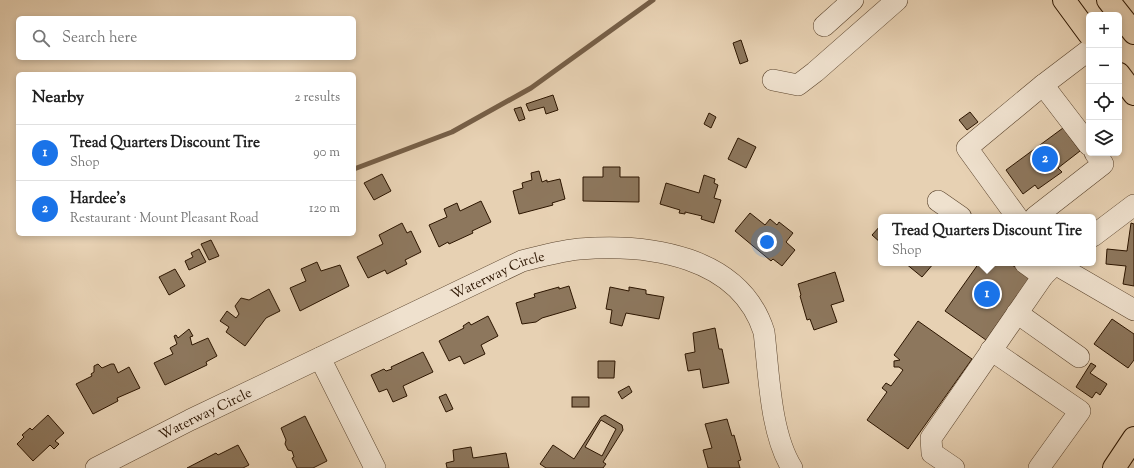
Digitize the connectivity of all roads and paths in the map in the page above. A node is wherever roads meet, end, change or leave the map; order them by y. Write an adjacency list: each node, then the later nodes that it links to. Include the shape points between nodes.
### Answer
1 (853, 0): 6 (street)
2 (897, 0): 10 (street, via 798,85)
3 (1064, 0): 7 (main road)
4 (1108, 0): 5 (main road)
5 (1128, 25)
6 (824, 26)
7 (1086, 30)
8 (1086, 52): 11 (street)
9 (1122, 78): 12 (main road)
10 (773, 80)
11 (1044, 84): 13 (street); 18 (street, via 966,148)
12 (1134, 94)
13 (1086, 141)
14 (1097, 156): 19 (street, via 1103,164)
15 (938, 201): 17 (street)
16 (1134, 205): 20 (street)
17 (957, 214)
18 (1015, 214)
19 (1039, 214)
20 (1096, 234)
21 (1052, 266): 22 (street); 23 (street)
22 (1134, 310)
23 (1017, 313): 24 (street); 25 (street)
24 (991, 350): 31 (street, via 931,438 932,453); 32 (street, via 1080,411)
25 (1079, 357)
26 (320, 358): 28 (street, Waterway Circle); 29 (street); 30 (street, Waterway Circle, via 522,261 558,252 608,248 663,253 717,271 737,286 760,318 776,423)
27 (1134, 438): 33 (main road)
28 (96, 468)
29 (375, 468)
30 (792, 468)
31 (954, 468)
32 (1039, 468)
33 (1114, 468)

